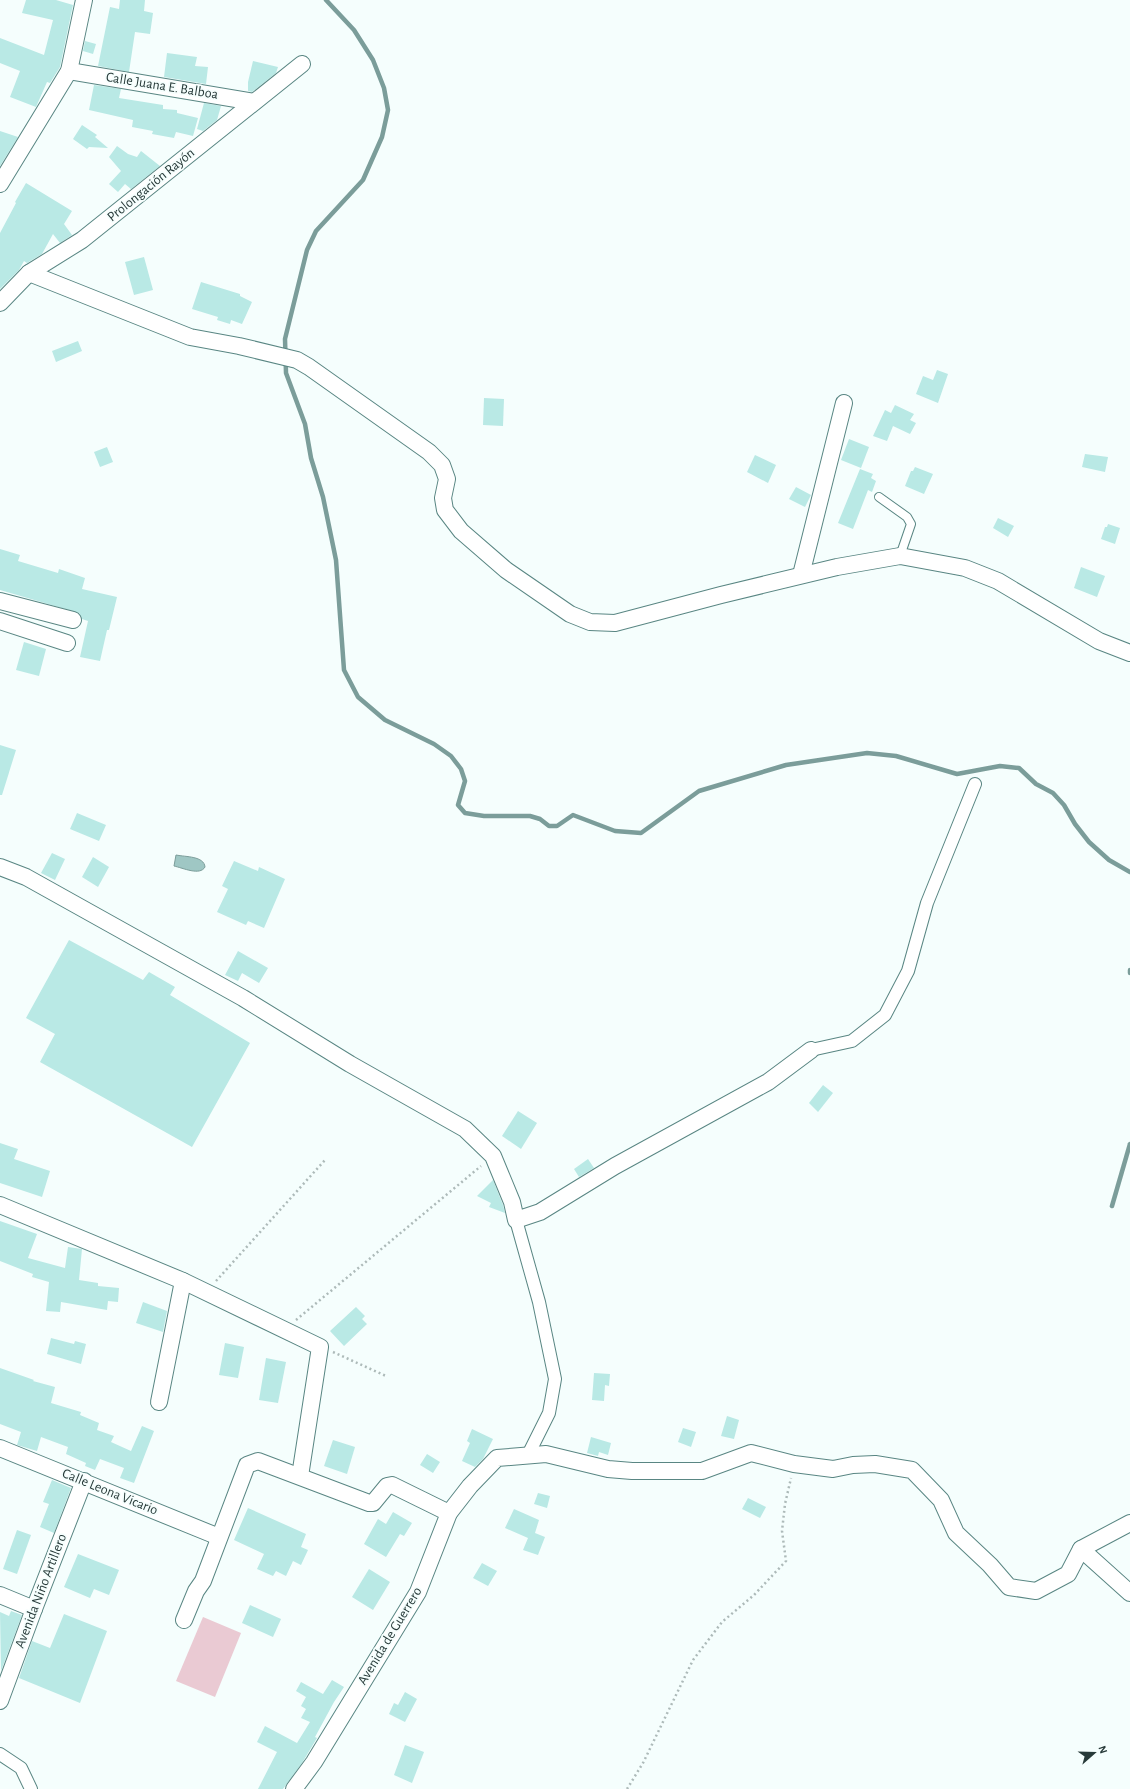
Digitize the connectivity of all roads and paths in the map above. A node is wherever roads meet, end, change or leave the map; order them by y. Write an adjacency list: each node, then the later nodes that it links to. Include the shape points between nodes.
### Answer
1 (84, 0): 3 (street)
2 (302, 64): 4 (street, Prolongación Rayón)
3 (69, 71): 4 (street, Calle Juana E. Balboa); 5 (street)
4 (254, 102): 6 (street, Prolongación Rayón, via 82,240)
5 (0, 184)
6 (29, 273): 7 (street, Prolongación Rayón); 11 (street, via 190,338 239,346 297,360 309,367 428,452 442,465 447,479 443,498 445,510 461,531 506,570 570,614 590,622 615,623)
7 (0, 303)
8 (844, 403): 11 (street)
9 (879, 497): 10 (lane, via 907,517 911,524)
10 (900, 556): 11 (street); 16 (street, via 965,568 998,581 1099,641)
11 (801, 575)
12 (0, 600): 13 (street)
13 (73, 620)
14 (0, 621): 15 (street)
15 (66, 643)
16 (1130, 653)
17 (975, 784): 19 (street, via 927,903 908,971 885,1015 852,1041)
18 (0, 866): 20 (street, via 26,877 243,998 350,1064 465,1129)
19 (811, 1050): 23 (street, via 768,1082 615,1166 540,1212)
20 (493, 1156): 23 (street, via 512,1202); 26 (path)
21 (325, 1160): 25 (path)
22 (0, 1205): 24 (street)
23 (516, 1220): 31 (street, via 539,1302 555,1379 549,1413)
24 (183, 1281): 25 (street); 29 (street)
25 (205, 1293): 26 (street)
26 (284, 1329): 27 (street)
27 (320, 1347): 28 (path); 33 (street)
28 (386, 1376)
29 (159, 1402)
30 (0, 1448): 34 (street, Calle Leona Vicario)
31 (528, 1455): 32 (street, Avenida de Guerrero, via 546,1454 608,1469 632,1471 702,1471 751,1452); 35 (street, Avenida de Guerrero, via 497,1458)
32 (794, 1464): 38 (street, via 833,1469 875,1464 912,1470 941,1500 956,1533 1009,1587 1036,1591 1068,1574); 47 (path, via 782,1531 786,1561 754,1596 722,1622 693,1660 643,1763)
33 (300, 1476): 35 (street, via 369,1503 373,1503 387,1486 392,1486); 37 (street, via 258,1461 246,1465)
34 (84, 1481): 37 (street, Calle Leona Vicario); 41 (street, Avenida Niño Artillero)
35 (449, 1513): 46 (street, Avenida de Guerrero, via 418,1592 314,1762)
36 (1130, 1523): 38 (street)
37 (219, 1537): 42 (street)
38 (1081, 1550): 39 (street)
39 (1130, 1593)
40 (0, 1595): 41 (street)
41 (34, 1609): 43 (street, Avenida Niño Artillero)
42 (184, 1620)
43 (0, 1701)
44 (0, 1754): 45 (street, via 21,1768)
45 (31, 1789)
46 (294, 1789)
47 (627, 1789)

